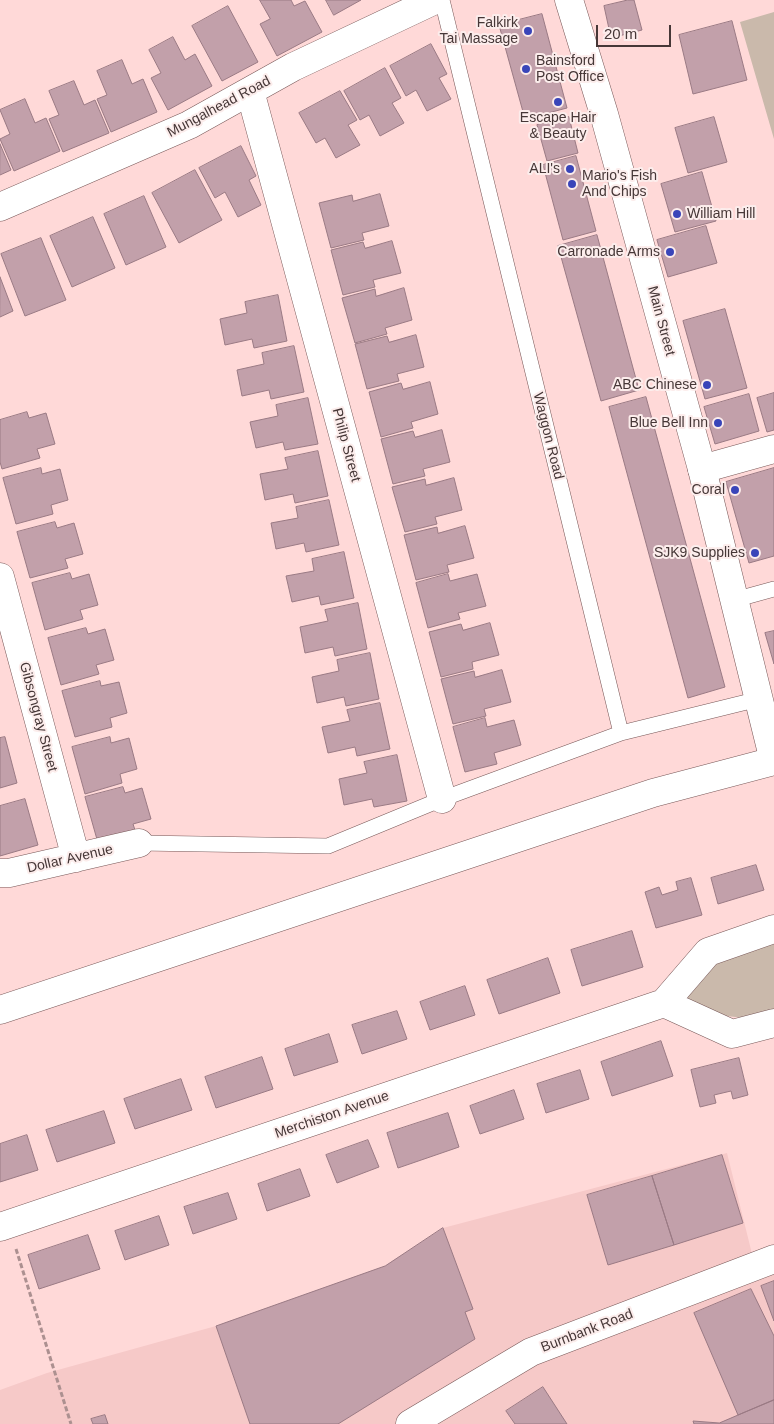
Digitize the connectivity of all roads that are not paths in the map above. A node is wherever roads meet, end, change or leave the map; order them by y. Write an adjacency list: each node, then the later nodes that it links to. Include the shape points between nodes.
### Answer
1 (435, 0): 4 (street, Mungalhead Road, via 293,67)
2 (442, 0): 12 (lane, Waggon Road)
3 (569, 0): 7 (street, Main Street, via 604,114)
4 (250, 91): 5 (street, Mungalhead Road, via 189,125); 14 (street, Philip Street)
5 (0, 207)
6 (774, 449): 7 (street)
7 (702, 469): 10 (street, Main Street)
8 (0, 577): 16 (street, Gibsongray Street)
9 (774, 589): 10 (lane)
10 (734, 600): 11 (street, Main Street)
11 (760, 704): 12 (lane); 13 (street, Main Street)
12 (621, 733): 14 (lane)
13 (774, 761): 20 (street, via 653,793)
14 (442, 799): 15 (lane, via 328,846)
15 (139, 844): 16 (street, Dollar Avenue)
16 (76, 858): 17 (street, Dollar Avenue, via 9,873)
17 (0, 872)
18 (774, 929): 19 (street, via 708,952)
19 (664, 1004): 21 (street, via 732,1034); 22 (street, Merchiston Avenue)
20 (0, 1010)
21 (774, 1023)
22 (4, 1226)
23 (774, 1259): 24 (street, Burnbank Road, via 531,1352)
24 (410, 1424)

